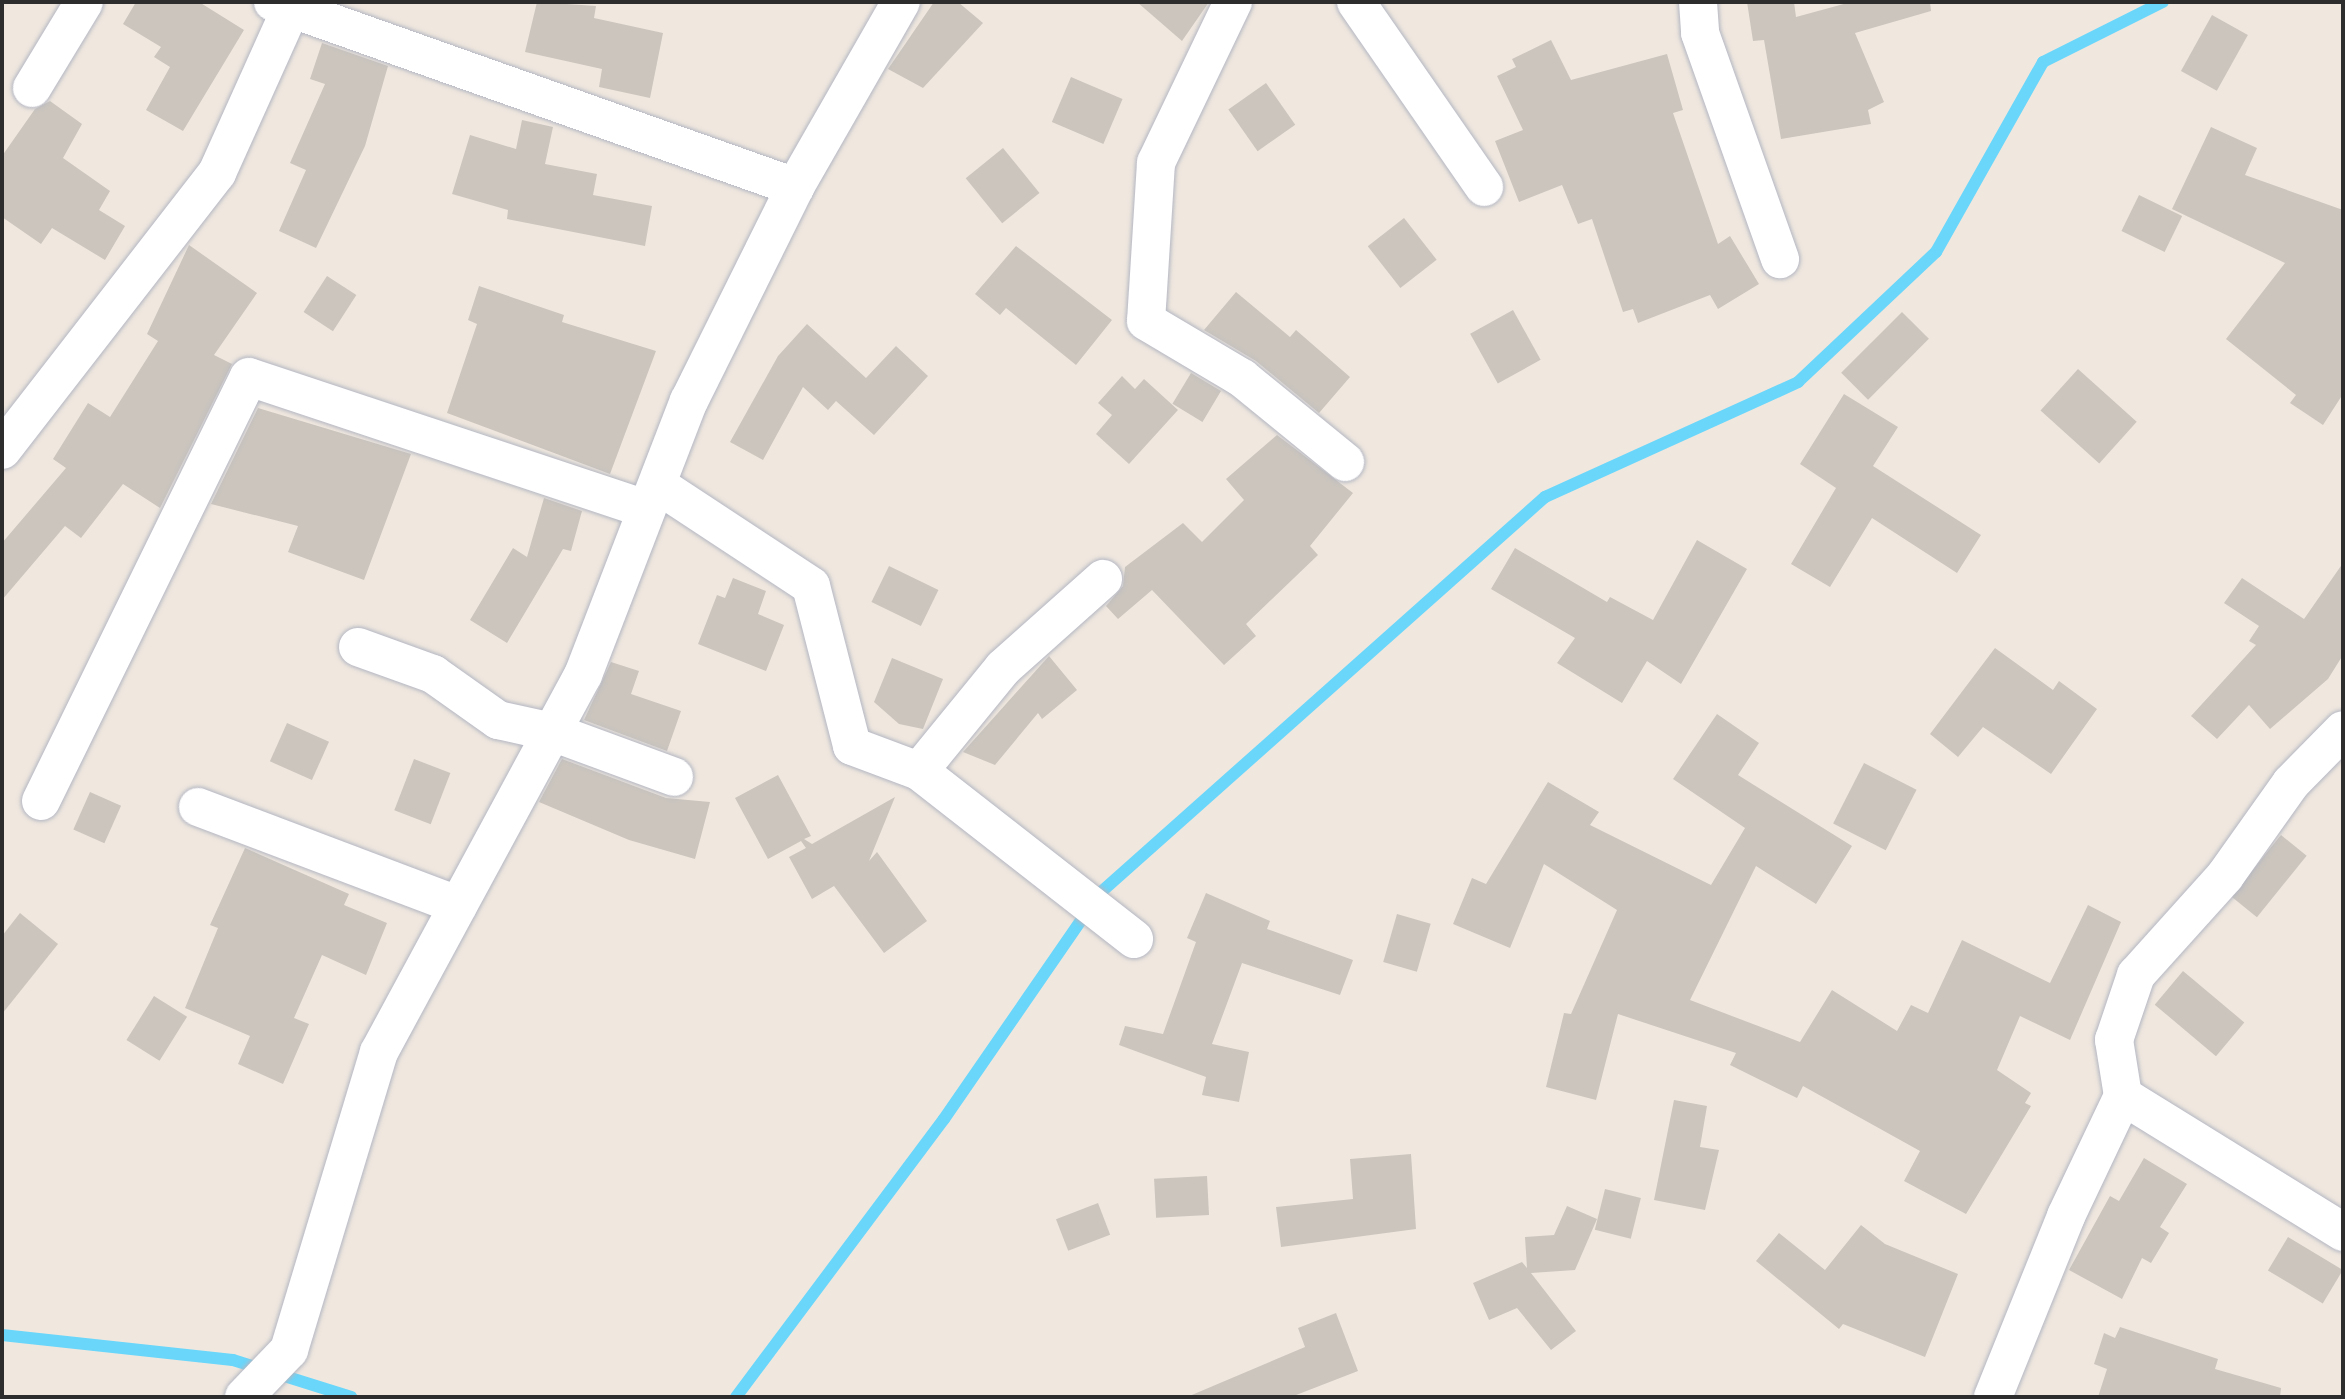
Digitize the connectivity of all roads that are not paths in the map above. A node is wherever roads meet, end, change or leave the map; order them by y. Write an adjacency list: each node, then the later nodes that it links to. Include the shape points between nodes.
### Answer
1 (84, 2): 7 (street)
2 (901, 2): 8 (street)
3 (1233, 2): 12 (street, via 1156,163 1146,321 1242,378)
4 (1356, 2): 9 (street)
5 (1698, 2): 10 (street, via 1700,33)
6 (286, 4): 8 (street); 11 (street, via 217,173)
7 (32, 88)
8 (795, 187): 13 (street, via 689,401)
9 (1484, 187)
10 (1780, 259)
11 (2, 450)
12 (1345, 462)
13 (650, 497): 17 (street, via 583,675); 18 (street, via 811,586 852,746); 20 (street, via 249,377)
14 (1103, 579): 18 (street, via 1003,668)
15 (358, 647): 17 (street, via 432,674 498,720)
16 (2343, 730): 24 (street, via 2291,783 2225,876 2136,975 2114,1040)
17 (552, 732): 19 (street); 22 (street)
18 (919, 771): 23 (street)
19 (674, 778)
20 (41, 801)
21 (198, 807): 22 (street)
22 (457, 905): 26 (street, via 379,1052 289,1350)
23 (1134, 939)
24 (2123, 1096): 25 (street); 27 (street, via 2066,1216)
25 (2343, 1232)
26 (244, 1397)
27 (1993, 1397)

